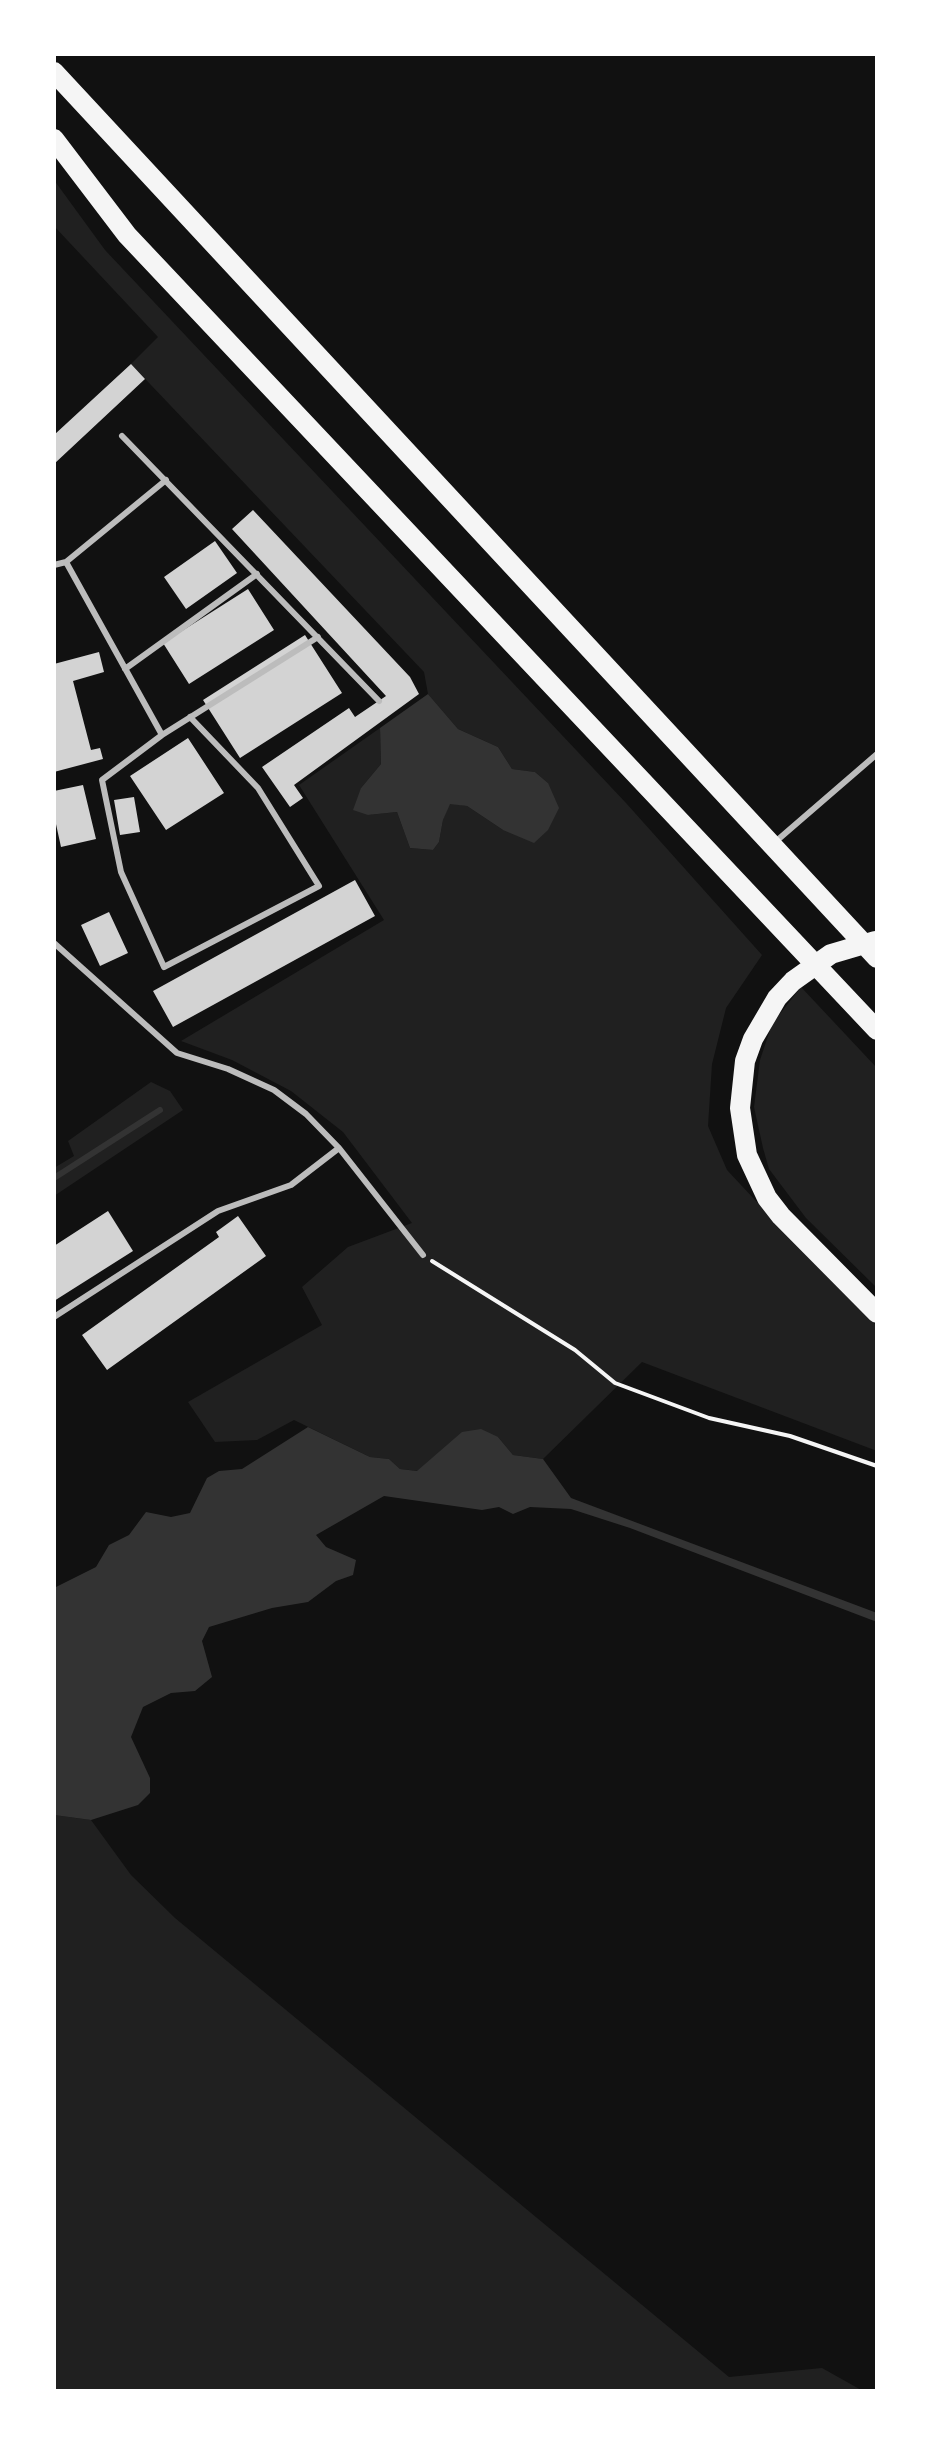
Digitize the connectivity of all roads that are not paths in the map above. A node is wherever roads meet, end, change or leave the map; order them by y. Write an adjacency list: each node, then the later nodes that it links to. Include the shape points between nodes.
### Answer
1 (54, 72): 14 (highway)
2 (54, 139): 18 (highway, via 127,235)
3 (122, 436): 4 (lane)
4 (166, 480): 5 (lane); 7 (lane)
5 (66, 562): 6 (lane); 9 (lane)
6 (54, 565)
7 (257, 574): 8 (lane); 9 (lane)
8 (318, 637): 10 (lane); 11 (lane)
9 (125, 669): 12 (lane)
10 (379, 701)
11 (190, 717): 12 (lane); 12 (lane, via 258,788 319,886 164,967 121,872 102,780)
12 (162, 735)
13 (877, 754): 14 (lane)
14 (772, 845): 17 (highway)
15 (877, 940): 21 (highway, via 831,954 793,981 764,1018 745,1061 740,1108 756,1177 781,1216)
16 (54, 943): 19 (lane, via 177,1053 274,1090)
17 (877, 958)
18 (877, 1030)
19 (339, 1148): 20 (lane); 22 (lane, via 291,1185 218,1211)
20 (423, 1255)
21 (877, 1313)
22 (54, 1317)

